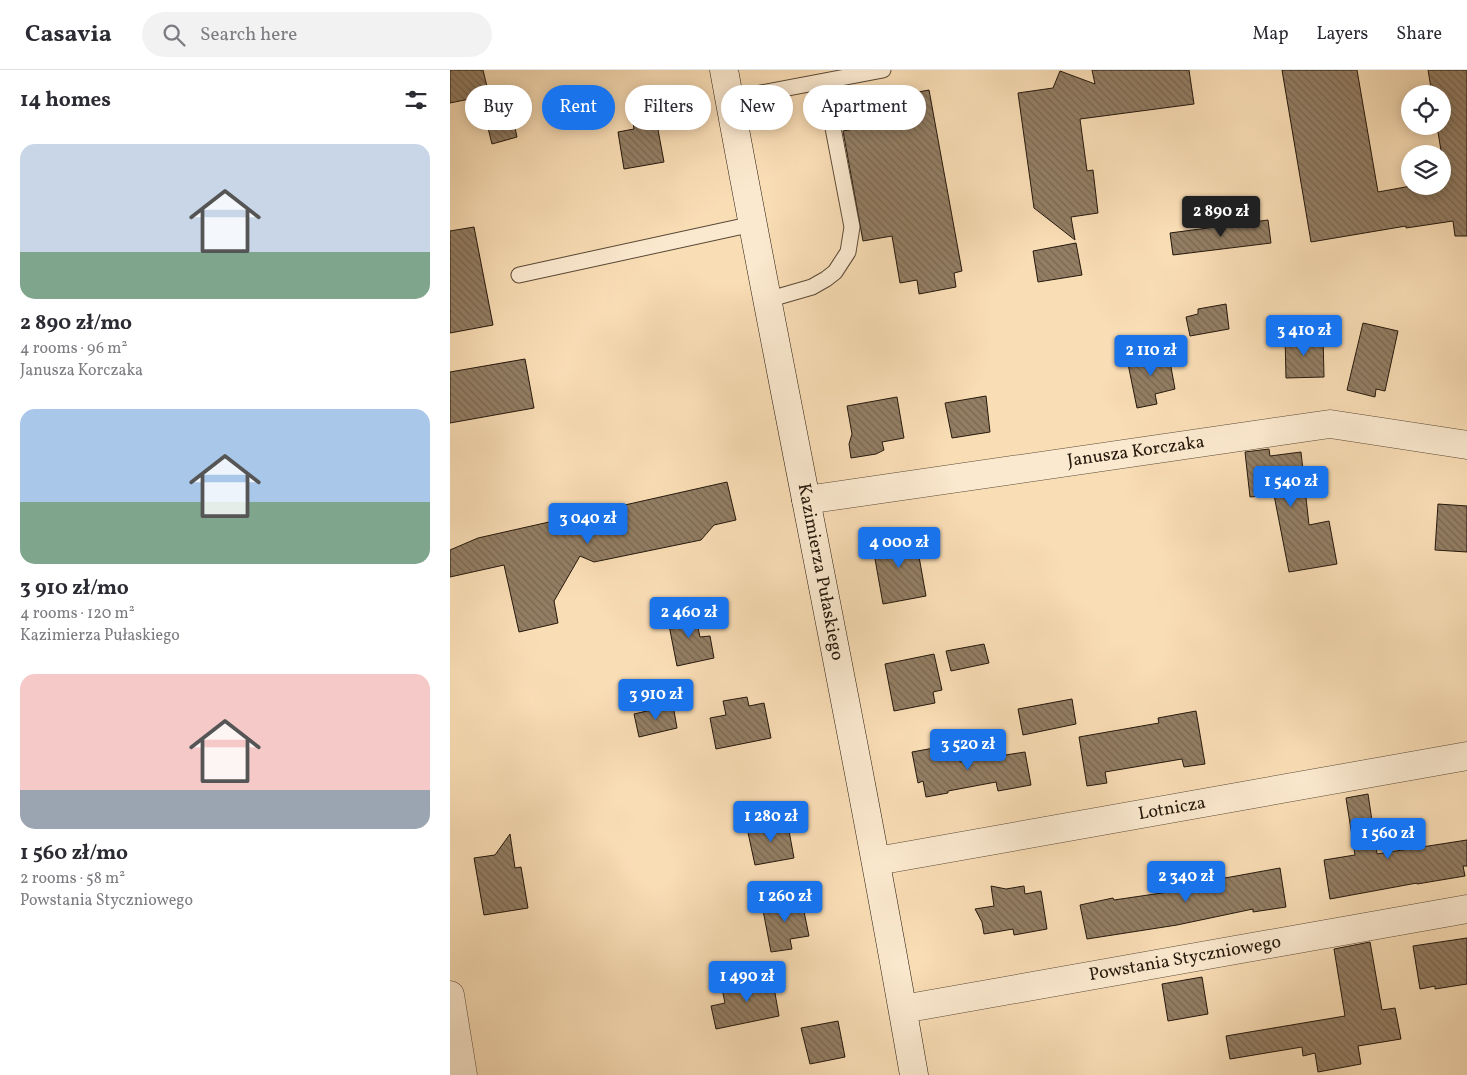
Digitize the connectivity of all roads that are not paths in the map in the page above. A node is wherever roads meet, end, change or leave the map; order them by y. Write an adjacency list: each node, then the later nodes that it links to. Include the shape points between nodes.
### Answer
1 (724, 70): 4 (street, Kazimierza Pułaskiego)
2 (884, 70): 3 (lane)
3 (819, 78): 5 (lane); 9 (lane, via 852,227 848,252 835,272 826,279 812,287)
4 (727, 85)
5 (788, 85)
6 (735, 130): 7 (street, Kazimierza Pułaskiego)
7 (753, 224): 8 (lane); 9 (street, Kazimierza Pułaskiego)
8 (519, 275)
9 (768, 300): 11 (street, Kazimierza Pułaskiego)
10 (1467, 445): 11 (street, Janusza Korczaka, via 1330,424)
11 (806, 500): 13 (street, Kazimierza Pułaskiego)
12 (1467, 756): 13 (street, Lotnicza)
13 (877, 861): 16 (street, Kazimierza Pułaskiego)
14 (1467, 909): 16 (street, Powstania Styczniowego)
15 (450, 995): 17 (street)
16 (903, 1010): 18 (street, Kazimierza Pułaskiego)
17 (463, 1075)
18 (914, 1075)

